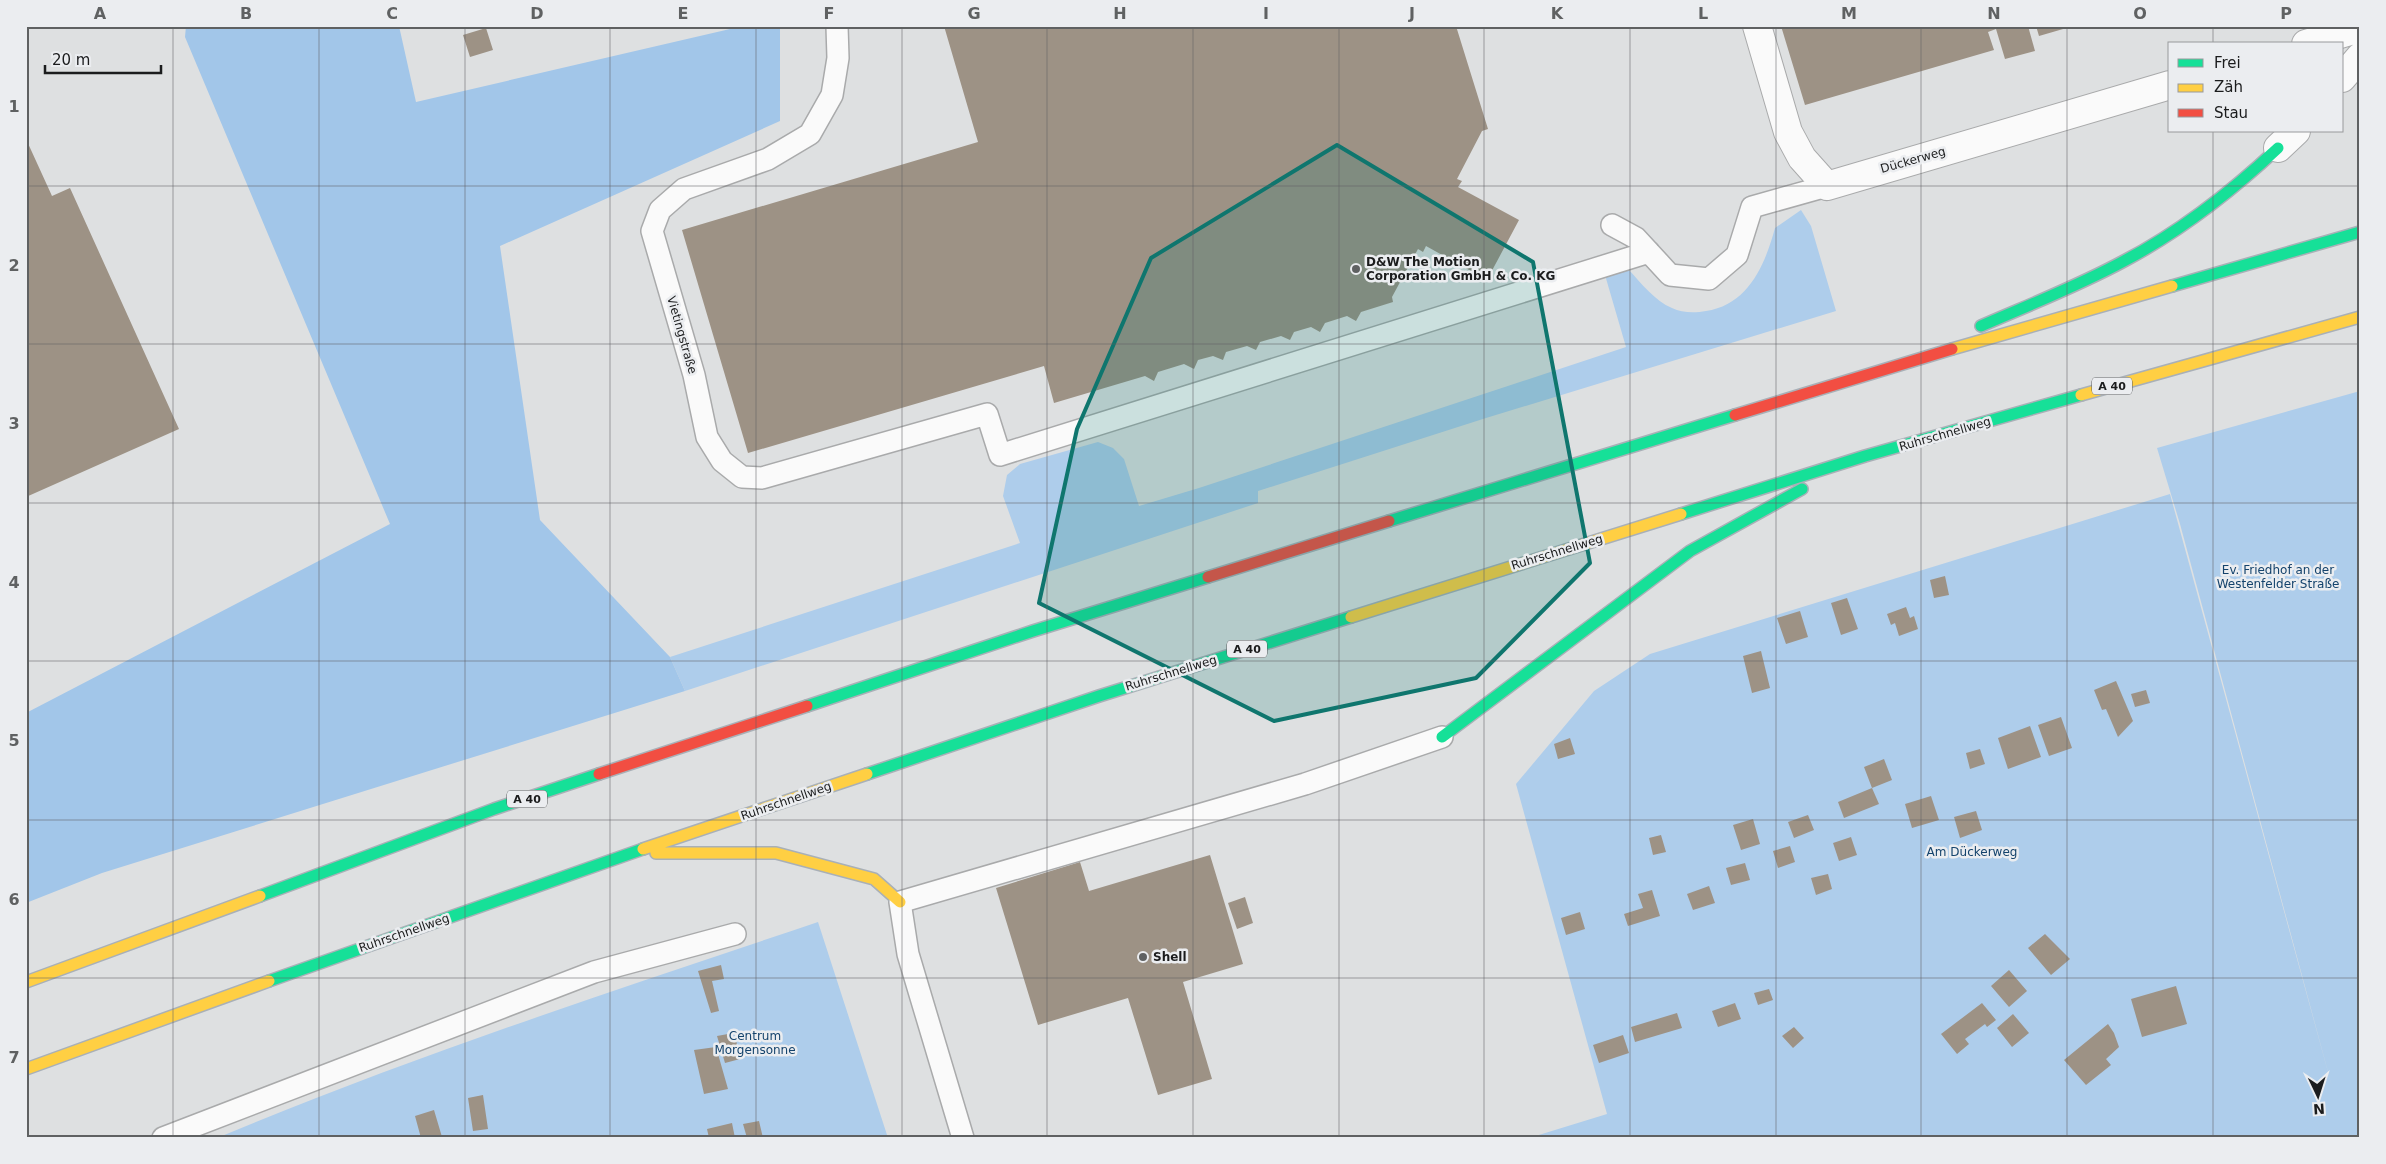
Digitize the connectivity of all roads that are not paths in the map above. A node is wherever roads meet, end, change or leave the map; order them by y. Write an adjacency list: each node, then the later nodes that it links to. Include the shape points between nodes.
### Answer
1 (837, 26): 12 (lane, Vietingstraße, via 838,58 832,95 810,134 768,159 684,188 660,210 652,231 694,375 707,437 722,461 742,477 762,478 987,414 1000,455)
2 (1757, 26): 9 (street, via 1788,132 1802,158)
3 (2360, 28): 4 (street)
4 (2313, 42)
5 (2360, 57): 6 (street)
6 (2344, 76)
7 (2168, 86): 9 (street, Dückerweg)
8 (2290, 136): 14 (highway, via 2248,177 2178,228 2124,260)
9 (1827, 186): 12 (lane, via 1752,207 1738,255 1709,279 1670,275)
10 (1612, 226): 12 (lane, via 1636,238)
11 (2360, 232): 14 (highway, A 40)
12 (1649, 252)
13 (2360, 317): 15 (highway, Ruhrschnellweg / A 40)
14 (1900, 364): 20 (highway, A 40, via 986,647 494,809)
15 (1865, 456): 16 (highway, via 1690,551); 17 (highway, Ruhrschnellweg / A 40, via 1099,696)
16 (1442, 737): 18 (lane, via 1305,784)
17 (632, 853): 18 (highway, via 776,853 874,879); 21 (highway, Ruhrschnellweg / A 40)
18 (900, 902): 23 (lane, via 908,954)
19 (735, 934): 22 (lane, via 594,972)
20 (26, 982)
21 (26, 1069)
22 (163, 1138)
23 (963, 1138)

